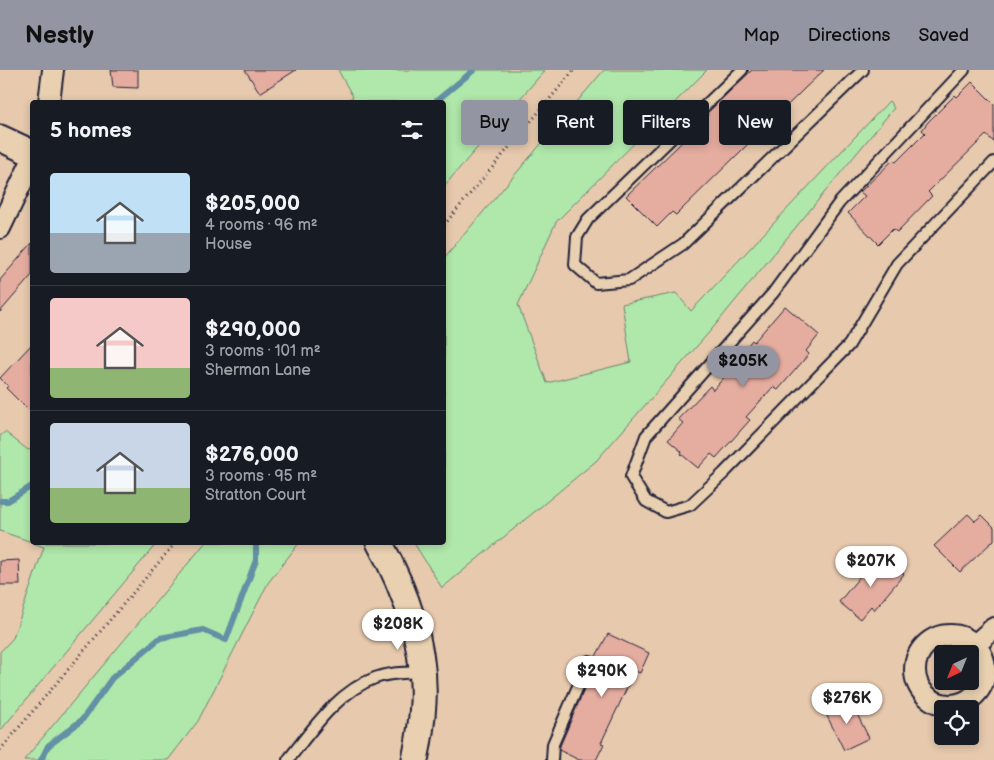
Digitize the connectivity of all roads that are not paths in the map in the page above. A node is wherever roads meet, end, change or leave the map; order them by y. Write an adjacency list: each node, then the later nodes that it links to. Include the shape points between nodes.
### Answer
1 (53, 70): 5 (street)
2 (742, 70): 3 (lane, via 588,218 577,237 575,265 596,283 629,280 683,244)
3 (863, 70)
4 (964, 70): 8 (lane, via 839,203 772,293 646,436 631,477 646,501 666,512 690,505 724,473 849,345 897,264)
5 (49, 100)
6 (0, 138): 7 (street)
7 (30, 152)
8 (994, 162)
9 (30, 165): 10 (street)
10 (0, 228)
11 (379, 545): 15 (street, via 404,595)
12 (994, 628): 13 (street)
13 (975, 645)
14 (589, 661): 18 (lane, via 553,744)
15 (421, 672): 16 (lane, via 376,677 355,687 339,700); 17 (street, via 423,701)
16 (288, 760)
17 (415, 760)
18 (552, 760)

